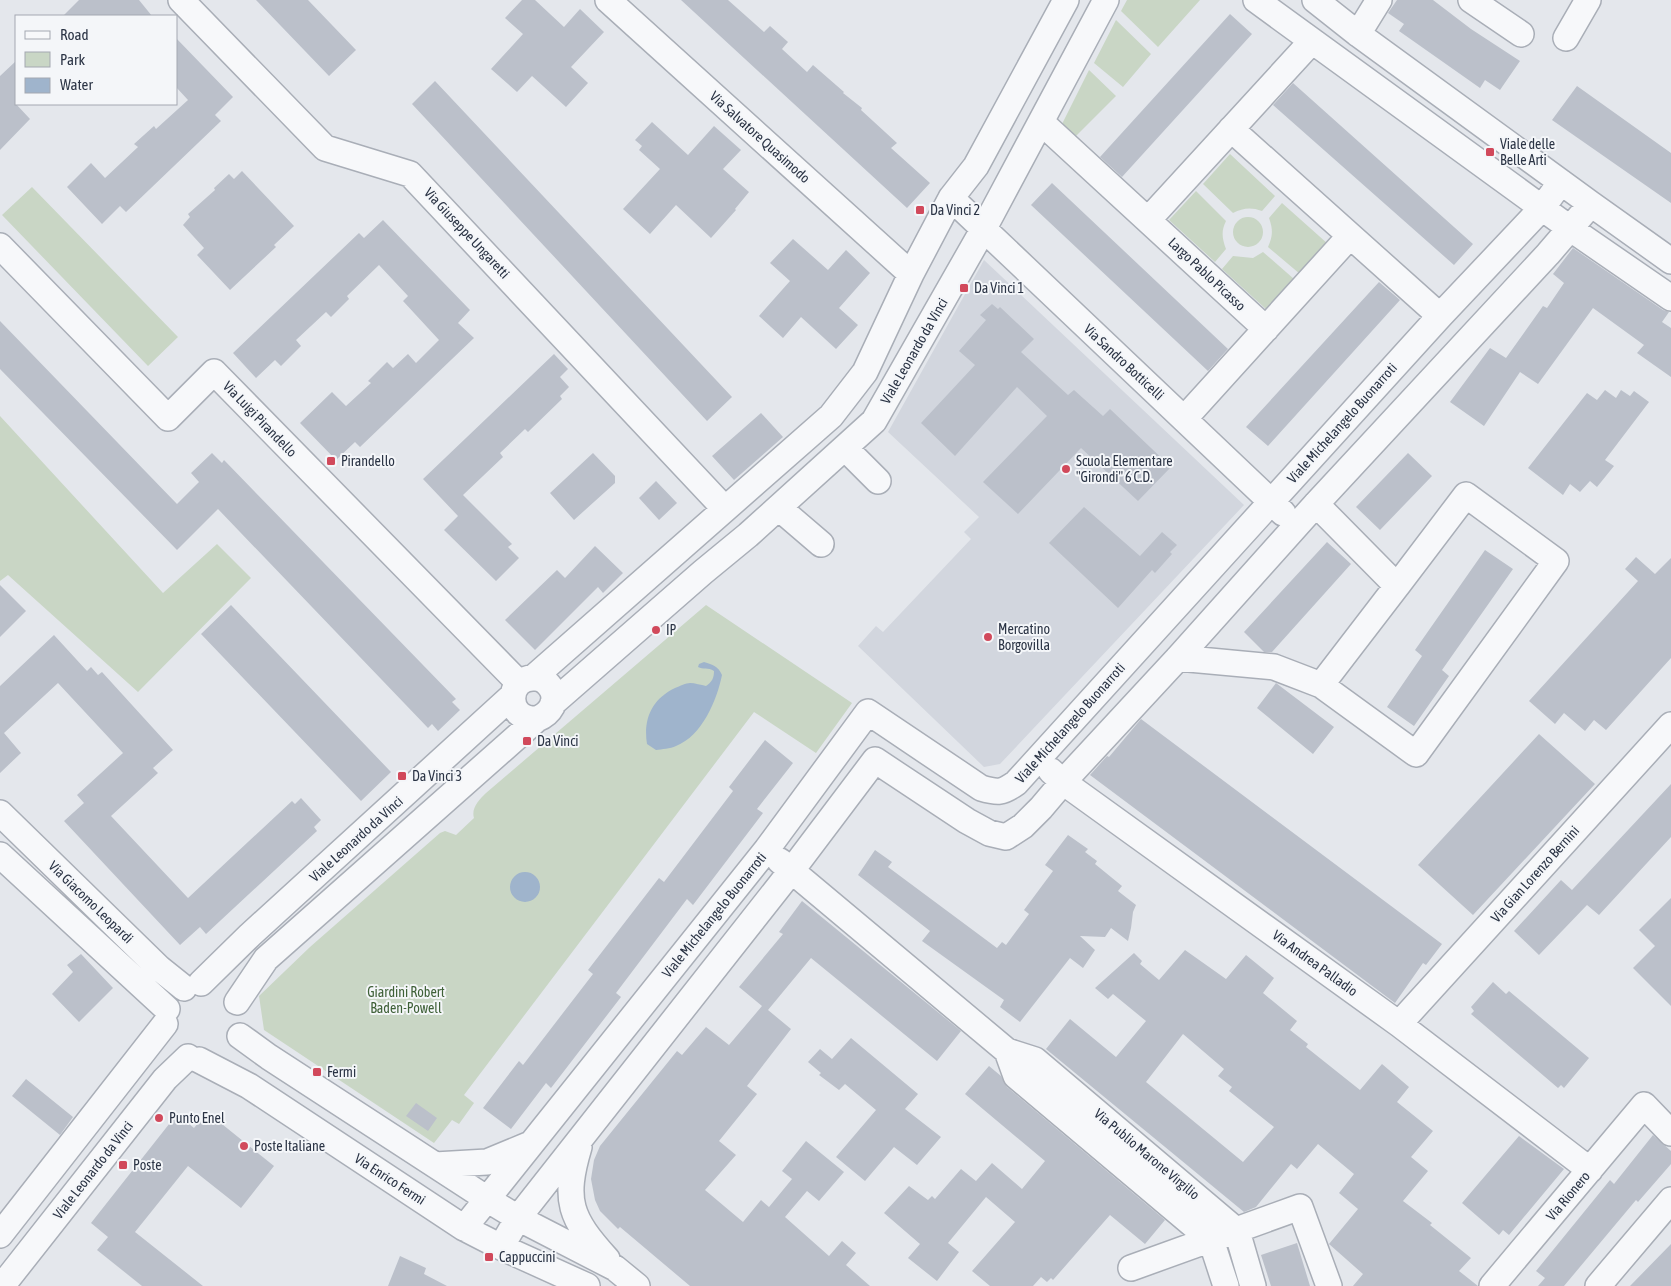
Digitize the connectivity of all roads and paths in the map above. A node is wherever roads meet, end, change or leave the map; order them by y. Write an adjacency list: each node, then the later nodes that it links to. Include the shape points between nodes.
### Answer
1 (181, 0): 36 (street, Via Giuseppe Ungaretti, via 325,148 410,174)
2 (608, 0): 26 (street, Via Salvatore Quasimodo)
3 (1066, 0): 17 (street, Viale Leonardo da Vinci, via 976,166)
4 (1106, 0): 14 (street, Viale Leonardo da Vinci)
5 (1256, 0): 13 (street)
6 (1315, 0): 10 (street)
7 (1379, 0): 10 (street)
8 (1471, 0): 11 (street)
9 (1588, 0): 12 (street)
10 (1358, 34): 16 (street)
11 (1521, 34)
12 (1566, 38)
13 (1312, 40): 15 (street); 19 (street)
14 (1041, 122): 20 (street, Largo Pablo Picasso); 22 (street, Viale Leonardo da Vinci)
15 (1231, 129): 20 (street); 23 (street)
16 (1561, 182): 18 (street); 19 (street, Viale Michelangelo Buonarroti)
17 (950, 198): 22 (street, Via Sandro Botticelli); 26 (street, Viale Leonardo da Vinci)
18 (1591, 204): 21 (street); 25 (street)
19 (1542, 208): 21 (street); 28 (street, Viale Michelangelo Buonarroti)
20 (1148, 220): 29 (street, Largo Pablo Picasso)
21 (1570, 229): 27 (street); 34 (street)
22 (984, 230): 30 (street, Via Sandro Botticelli); 31 (street, Viale Leonardo da Vinci, via 874,421)
23 (1350, 236): 28 (street); 29 (street)
24 (0, 246): 43 (street, Via Luigi Pirandello, via 168,418 214,372)
25 (1671, 261)
26 (911, 274): 36 (street, Viale Leonardo da Vinci, via 865,372 831,416)
27 (1671, 298)
28 (1440, 316): 33 (street, Viale Michelangelo Buonarroti)
29 (1266, 329): 30 (street)
30 (1184, 419): 33 (street, Via Sandro Botticelli)
31 (845, 448): 32 (street); 35 (street, Viale Leonardo da Vinci)
32 (878, 481)
33 (1271, 501): 37 (street, Via Sandro Botticelli); 46 (street, Viale Michelangelo Buonarroti)
34 (1316, 504): 37 (street); 40 (street)
35 (779, 508): 38 (street, Viale Leonardo da Vinci); 39 (street)
36 (725, 509): 38 (street, via 740,503 750,508 756,522); 43 (street, Viale Leonardo da Vinci)
37 (1297, 526): 41 (street)
38 (748, 535): 44 (street, Viale Leonardo da Vinci)
39 (821, 544)
40 (1397, 586): 42 (street); 42 (street, via 1466,495 1556,561 1416,754)
41 (1178, 658): 42 (street, via 1274,667); 47 (street)
42 (1321, 685)
43 (521, 686): 44 (street, via 545,681 553,692); 44 (street, via 514,707 518,713 531,719); 52 (street, Viale Leonardo da Vinci)
44 (545, 711): 53 (street, Viale Leonardo da Vinci, via 266,959)
45 (1671, 725): 55 (street, Via Gian Lorenzo Bernini)
46 (1038, 758): 47 (street, Via Andrea Palladio); 49 (street, Viale Michelangelo Buonarroti, via 1016,783 994,792 981,788 868,712)
47 (1063, 782): 51 (street, via 1023,826 1006,837 989,833 967,821 875,760); 55 (street, Via Andrea Palladio)
48 (0, 813): 52 (street, Via Giacomo Leopardi, via 159,968)
49 (767, 849): 51 (street, Via Publio Marone Virgilio); 61 (street, Viale Michelangelo Buonarroti)
50 (0, 855): 54 (street, Via Giacomo Leopardi)
51 (792, 870): 57 (street, Via Publio Marone Virgilio); 60 (street)
52 (192, 986): 53 (street, via 214,984); 54 (street, via 174,997)
53 (238, 1002): 56 (street, via 242,1013)
54 (166, 1016): 58 (street, via 173,1045); 69 (street)
55 (1398, 1024): 63 (street, Via Andrea Palladio)
56 (240, 1036): 58 (street, via 235,1045 221,1056 211,1060); 62 (street)
57 (1008, 1051): 68 (street, Via Publio Marone Virgilio, via 1035,1060); 70 (street, Via Publio Marone Virgilio, via 1016,1076)
58 (194, 1059): 67 (street, Via Enrico Fermi, via 249,1086); 74 (street, Viale Leonardo da Vinci, via 165,1079)
59 (1671, 1133): 63 (street, Via Rionero, via 1644,1105)
60 (582, 1137): 66 (street); 72 (street, via 571,1178 572,1209 592,1242)
61 (530, 1144): 62 (street, via 487,1162); 64 (street, Viale Michelangelo Buonarroti)
62 (435, 1164): 64 (street)
63 (1590, 1170): 80 (street, Via Rionero)
64 (487, 1198): 66 (street); 67 (street, Viale Michelangelo Buonarroti)
65 (1671, 1200): 81 (street)
66 (518, 1218): 71 (street); 72 (street)
67 (464, 1228): 71 (street, Via Enrico Fermi)
68 (1237, 1230): 70 (street); 78 (street); 79 (street, via 1300,1207)
69 (0, 1235)
70 (1211, 1240): 73 (street); 77 (street)
71 (501, 1247): 75 (street, Via Enrico Fermi)
72 (615, 1268): 76 (street)
73 (1131, 1268)
74 (2, 1286)
75 (587, 1286)
76 (637, 1286)
77 (1226, 1286)
78 (1254, 1286)
79 (1329, 1286)
80 (1492, 1286)
81 (1598, 1286)

